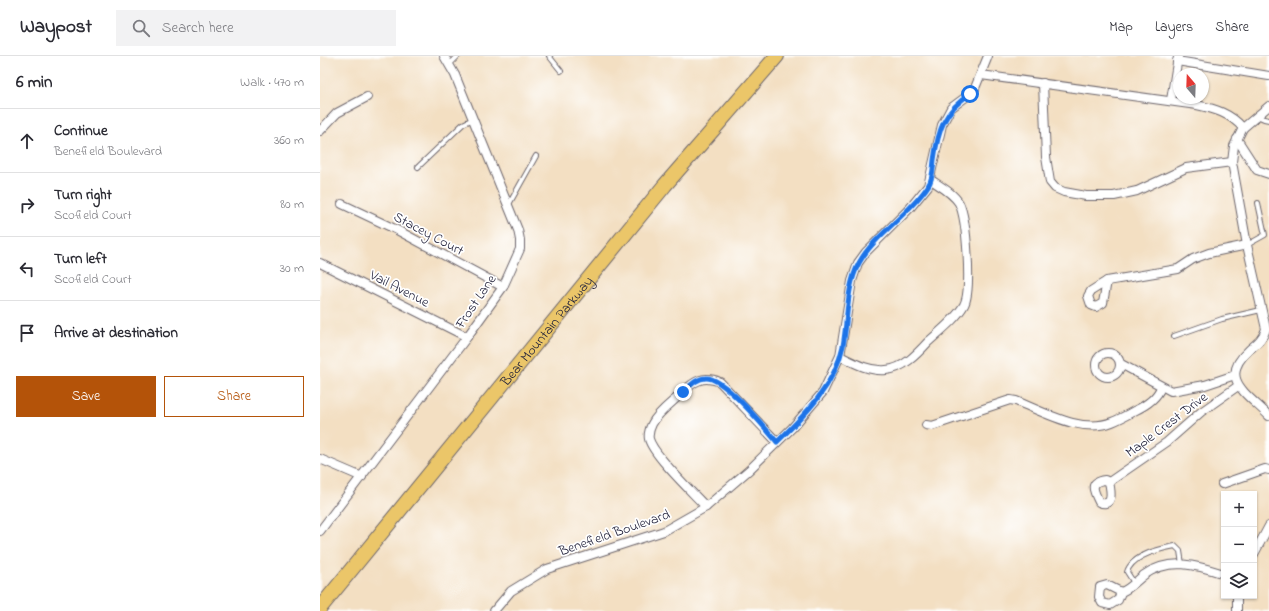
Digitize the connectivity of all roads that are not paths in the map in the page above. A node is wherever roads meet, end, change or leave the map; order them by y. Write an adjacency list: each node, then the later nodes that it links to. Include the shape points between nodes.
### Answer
1 (444, 56): 8 (street, Frost Lane)
2 (458, 56): 8 (lane)
3 (549, 56): 9 (lane)
4 (765, 56): 58 (highway, Bear Mountain Parkway, via 700,129)
5 (777, 56): 60 (highway, Bear Mountain Parkway, via 656,196)
6 (988, 56): 10 (street, Benefield Boulevard)
7 (1178, 59): 11 (street); 14 (street)
8 (450, 64): 17 (street, Frost Lane)
9 (562, 71)
10 (981, 75): 12 (street); 26 (street, Benefield Boulevard, via 975,88 951,108 942,125)
11 (1269, 76)
12 (1043, 83): 14 (street); 23 (street, via 1046,157 1050,182 1064,192 1086,196 1114,196 1143,188 1186,168)
13 (367, 97): 20 (street, via 337,113)
14 (1171, 100): 19 (street, via 1217,109 1236,120)
15 (1269, 106): 16 (street)
16 (1257, 116): 18 (lane); 19 (street)
17 (473, 119): 24 (lane, via 463,124); 29 (street, Frost Lane)
18 (1269, 120)
19 (1243, 128): 21 (street)
20 (320, 131)
21 (1237, 139): 23 (street); 25 (street, via 1257,170)
22 (536, 156): 29 (lane)
23 (1232, 162): 30 (street)
24 (418, 167)
25 (1269, 174)
26 (931, 180): 37 (street, Benefield Boulevard, via 910,208 858,263 852,280); 37 (street, via 952,195 958,202 962,214 966,238 968,288 963,306 905,364 877,370)
27 (1258, 203): 30 (lane, via 1266,235)
28 (342, 204): 33 (street, Stacey Court, via 397,230)
29 (508, 206): 33 (street, Frost Lane, via 519,235 520,249)
30 (1247, 245): 32 (street, via 1209,253 1193,259 1178,269); 34 (street)
31 (320, 262): 36 (street, Vail Avenue)
32 (1108, 281)
33 (503, 287): 36 (street, Frost Lane)
34 (1266, 309): 35 (lane, via 1222,319); 39 (street, via 1264,337 1241,358)
35 (1174, 336)
36 (467, 337): 47 (street, Frost Lane)
37 (840, 356): 44 (street, Benefield Boulevard, via 823,392)
38 (1121, 364): 41 (street)
39 (1235, 375): 40 (street); 41 (street, via 1185,389 1171,391)
40 (1238, 386): 42 (street); 48 (street, Maple Crest Drive, via 1202,412 1168,442)
41 (1161, 387): 43 (street, via 1153,398 1140,408 1112,422 1098,425 1071,422 1010,400)
42 (1269, 416)
43 (926, 426)
44 (777, 442): 50 (street, Benefield Boulevard); 50 (street, via 720,382 711,378 695,381 654,419 649,430 649,438 662,458)
45 (320, 459): 47 (street)
46 (1269, 470): 49 (street, via 1265,469)
47 (362, 477): 52 (street, Frost Lane)
48 (1109, 482)
49 (1222, 484)
50 (706, 507): 61 (street, Benefield Boulevard, via 664,531 546,569 511,590)
51 (1269, 526): 53 (street)
52 (320, 531)
53 (1257, 548)
54 (1182, 564): 55 (street); 56 (street, via 1155,569); 56 (lane, via 1180,551 1175,546 1152,550 1129,566 1127,572)
55 (1221, 573)
56 (1134, 583): 57 (street)
57 (1121, 592)
58 (320, 595)
59 (1237, 599): 62 (street)
60 (320, 608)
61 (494, 611)
62 (1238, 611)

